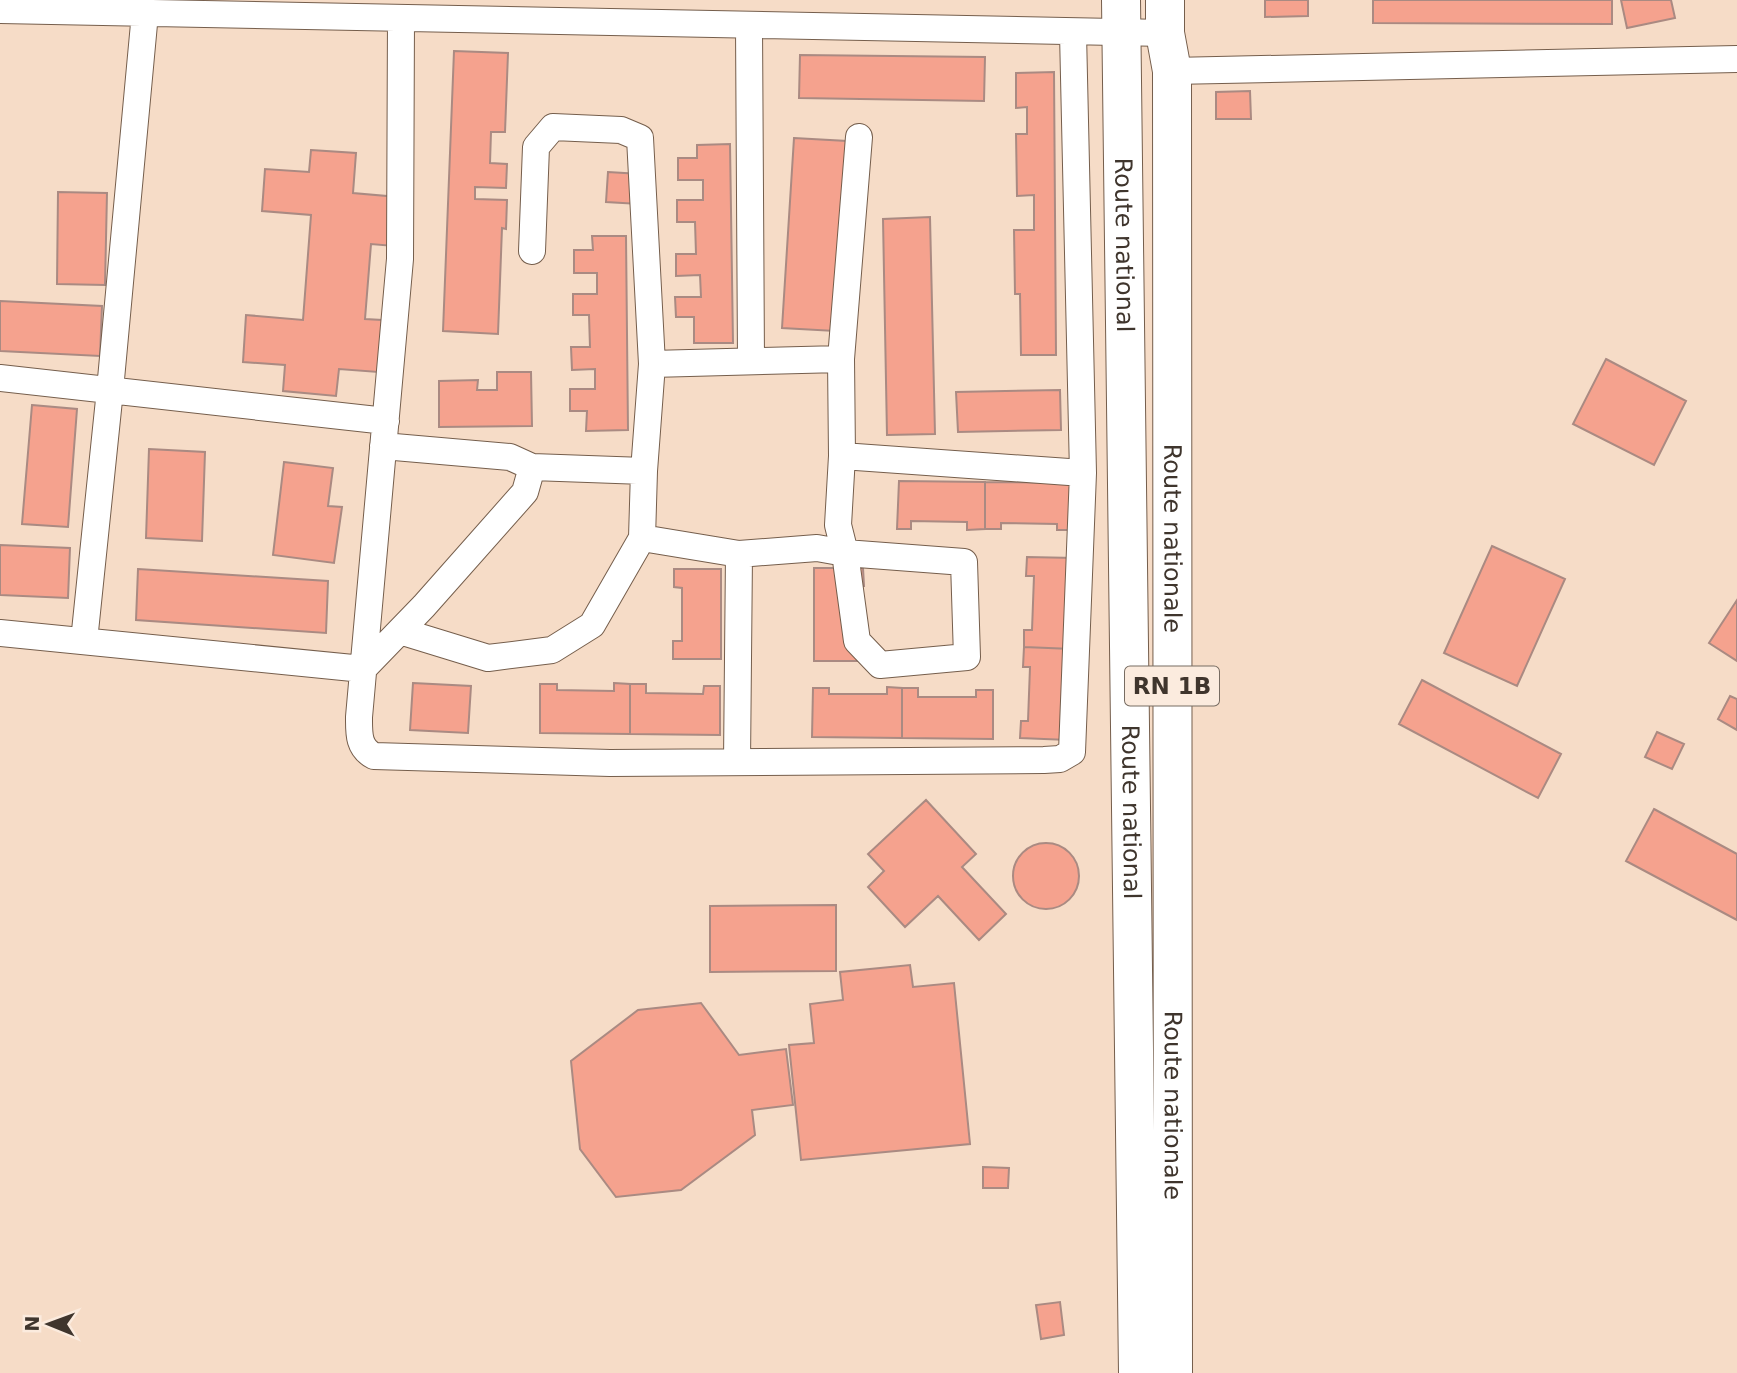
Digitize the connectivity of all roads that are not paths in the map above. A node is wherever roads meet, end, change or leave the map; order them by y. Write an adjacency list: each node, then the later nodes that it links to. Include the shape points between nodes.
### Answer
1 (0, 10): 2 (street)
2 (145, 13): 5 (street); 16 (street)
3 (1121, 17): 4 (street); 7 (street); 30 (main road, Route national)
4 (1165, 17): 9 (main road, Route nationale / RN 1B)
5 (401, 18): 6 (street); 17 (street, via 400,259)
6 (749, 26): 7 (street); 13 (street)
7 (1073, 33): 21 (street)
8 (1737, 59): 9 (street)
9 (1172, 71): 31 (main road, Route nationale / RN 1B)
10 (859, 137): 12 (street)
11 (532, 251): 14 (street, via 536,147 553,127 621,130 640,138)
12 (841, 359): 13 (street); 18 (street)
13 (751, 361): 14 (street)
14 (652, 364): 20 (street)
15 (0, 378): 16 (street)
16 (110, 390): 17 (street); 27 (street)
17 (385, 433): 19 (street, via 510,457); 28 (street)
18 (842, 456): 21 (street); 23 (street, via 838,525)
19 (533, 467): 20 (street); 25 (street, via 525,492)
20 (644, 471): 22 (street)
21 (1083, 473): 29 (street, via 1070,754 1044,760)
22 (642, 538): 24 (street); 25 (street, via 592,625 552,650 488,658)
23 (845, 553): 23 (street, via 857,641 880,665 967,657 964,562); 24 (street, via 817,548)
24 (739, 554): 29 (street)
25 (400, 631): 28 (street)
26 (0, 633): 27 (street)
27 (84, 641): 28 (street)
28 (363, 669): 29 (street, via 360,738 374,756)
29 (737, 762)
30 (1138, 1373)
31 (1173, 1373)

